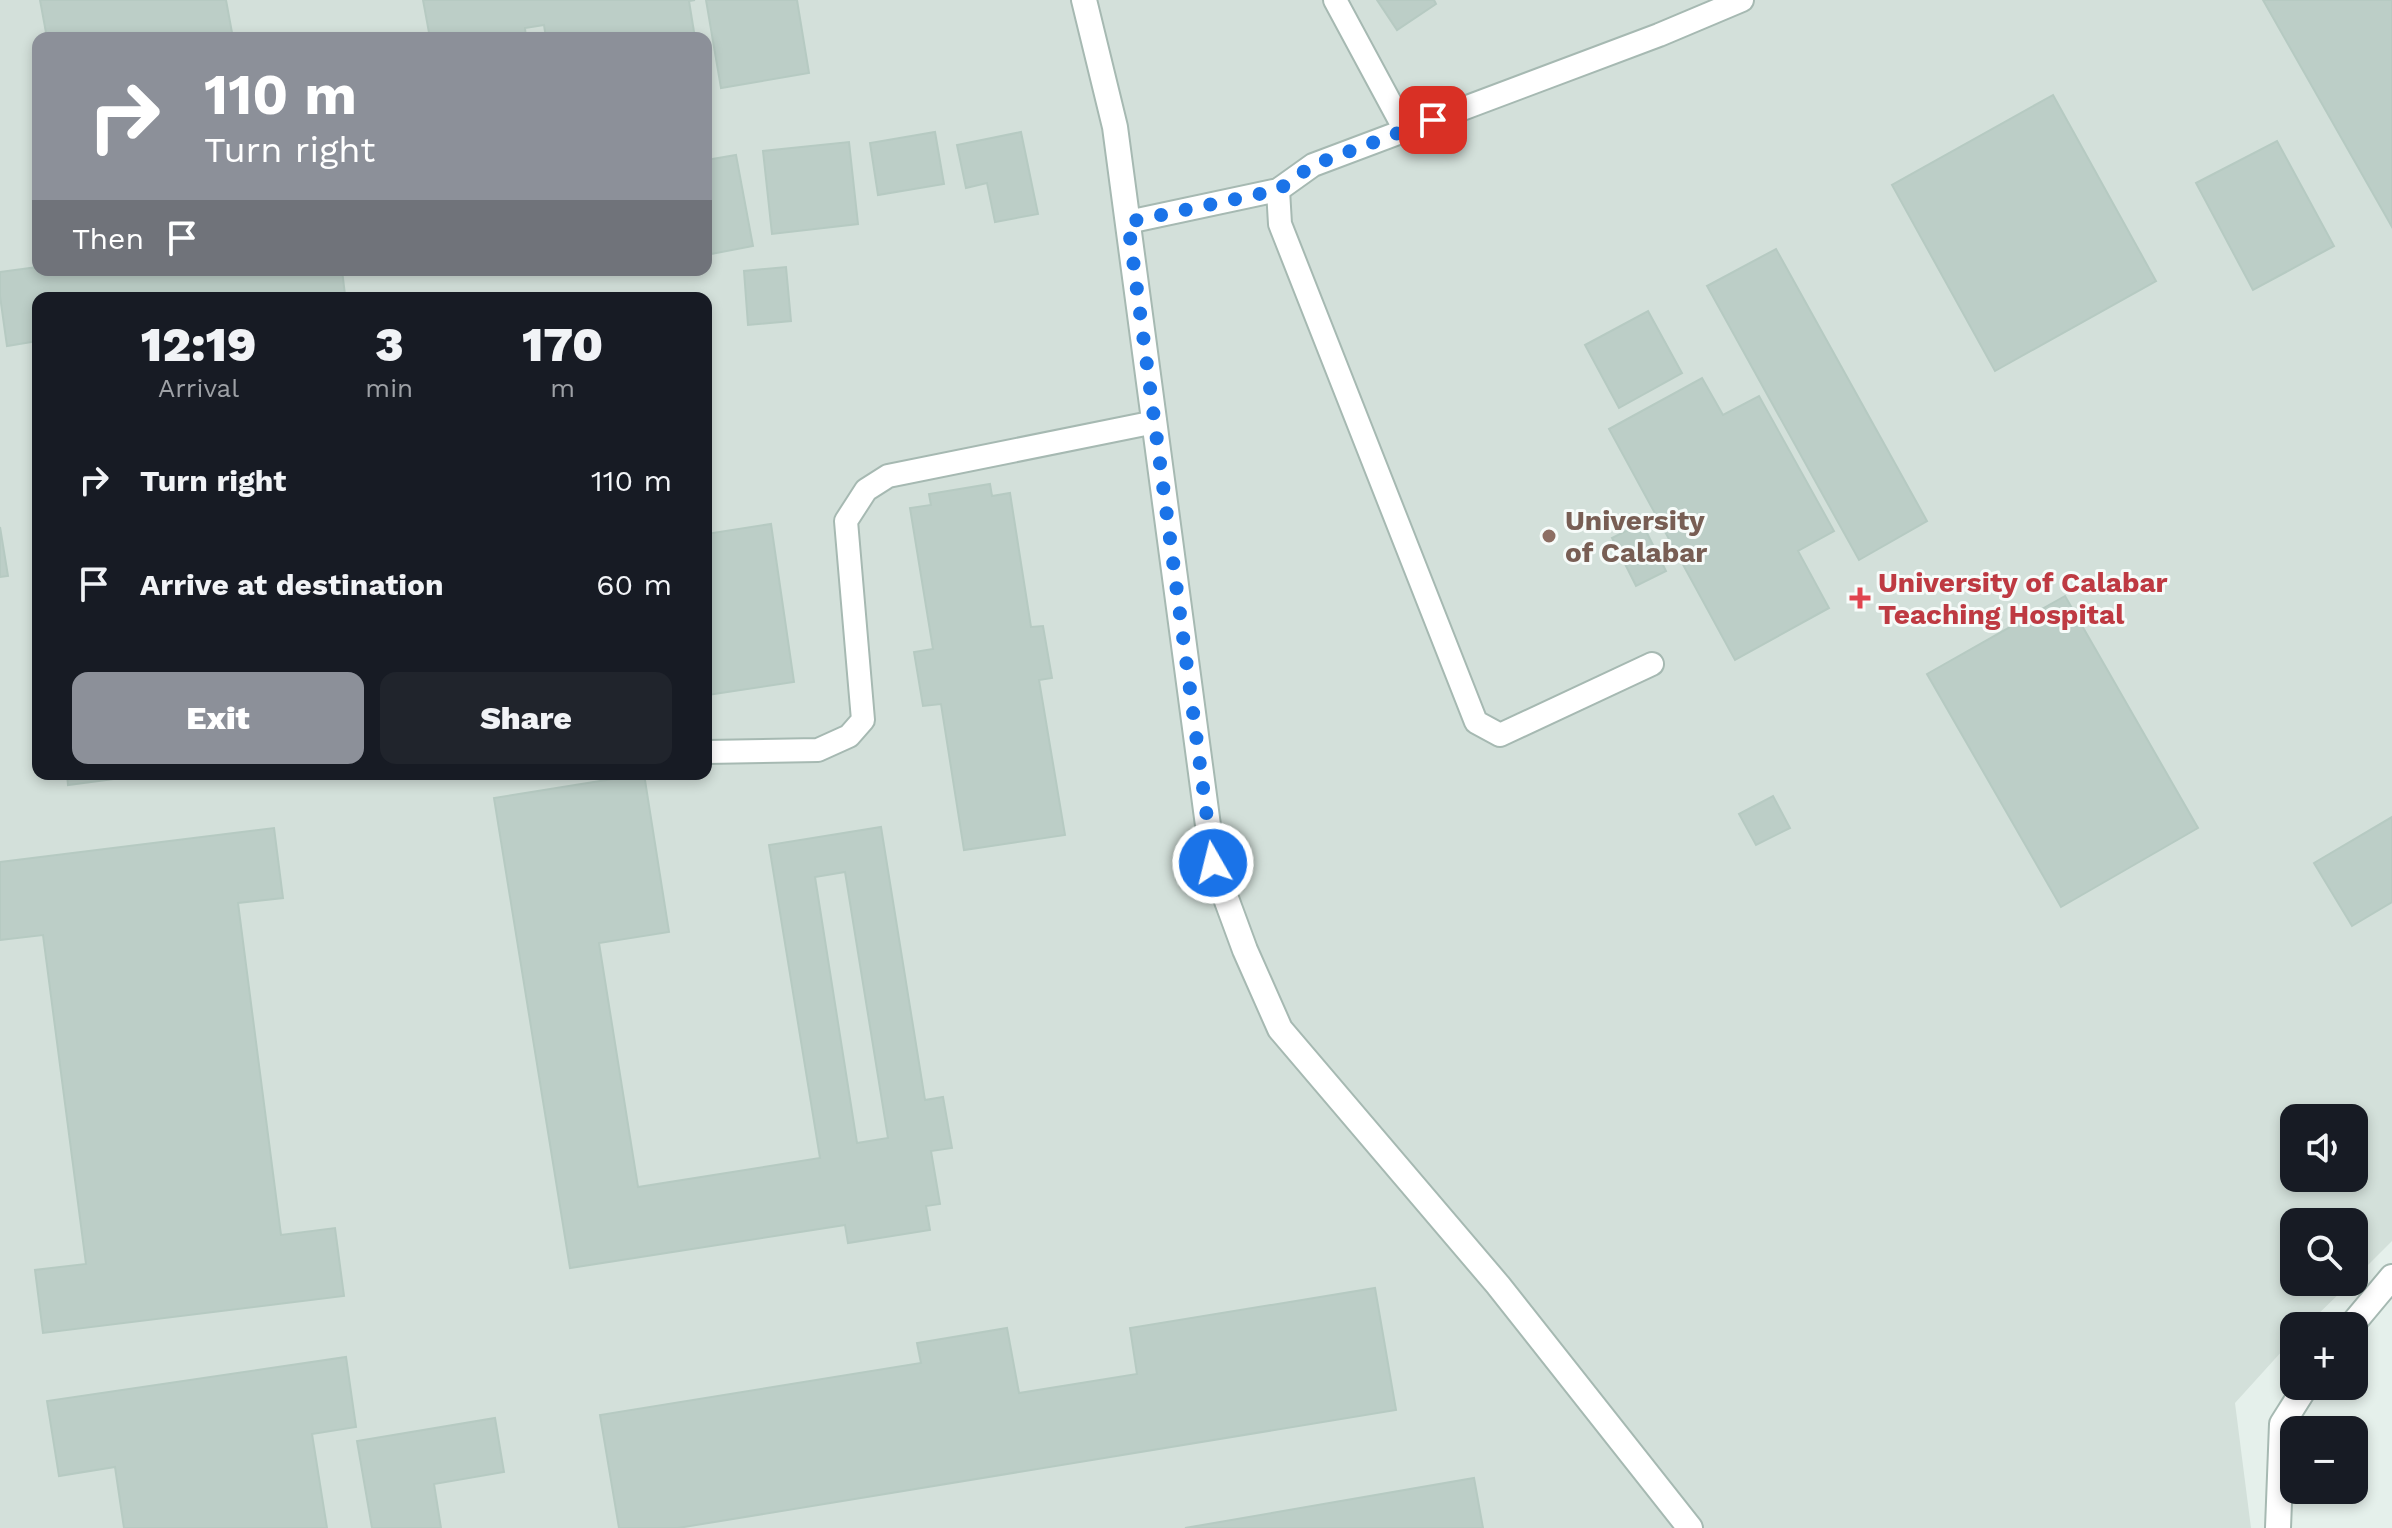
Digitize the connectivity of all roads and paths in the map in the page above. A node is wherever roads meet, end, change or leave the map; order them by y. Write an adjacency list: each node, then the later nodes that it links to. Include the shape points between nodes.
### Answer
1 (1084, 0): 6 (street, via 1115,127)
2 (1335, 0): 4 (lane)
3 (1742, 0): 4 (lane)
4 (1405, 130): 5 (lane, via 1313,165)
5 (1278, 190): 6 (lane); 8 (lane, via 1280,224 1476,722 1500,735)
6 (1128, 222): 7 (street)
7 (1155, 422): 9 (lane, via 888,476 866,490 846,521 863,720 849,736 818,750); 13 (street, via 1213,863 1280,1029 1498,1285)
8 (1652, 664)
9 (712, 752)
10 (2392, 1277): 11 (street)
11 (2363, 1312)
12 (2297, 1400): 14 (street, via 2282,1424)
13 (1690, 1528)
14 (2278, 1528)

